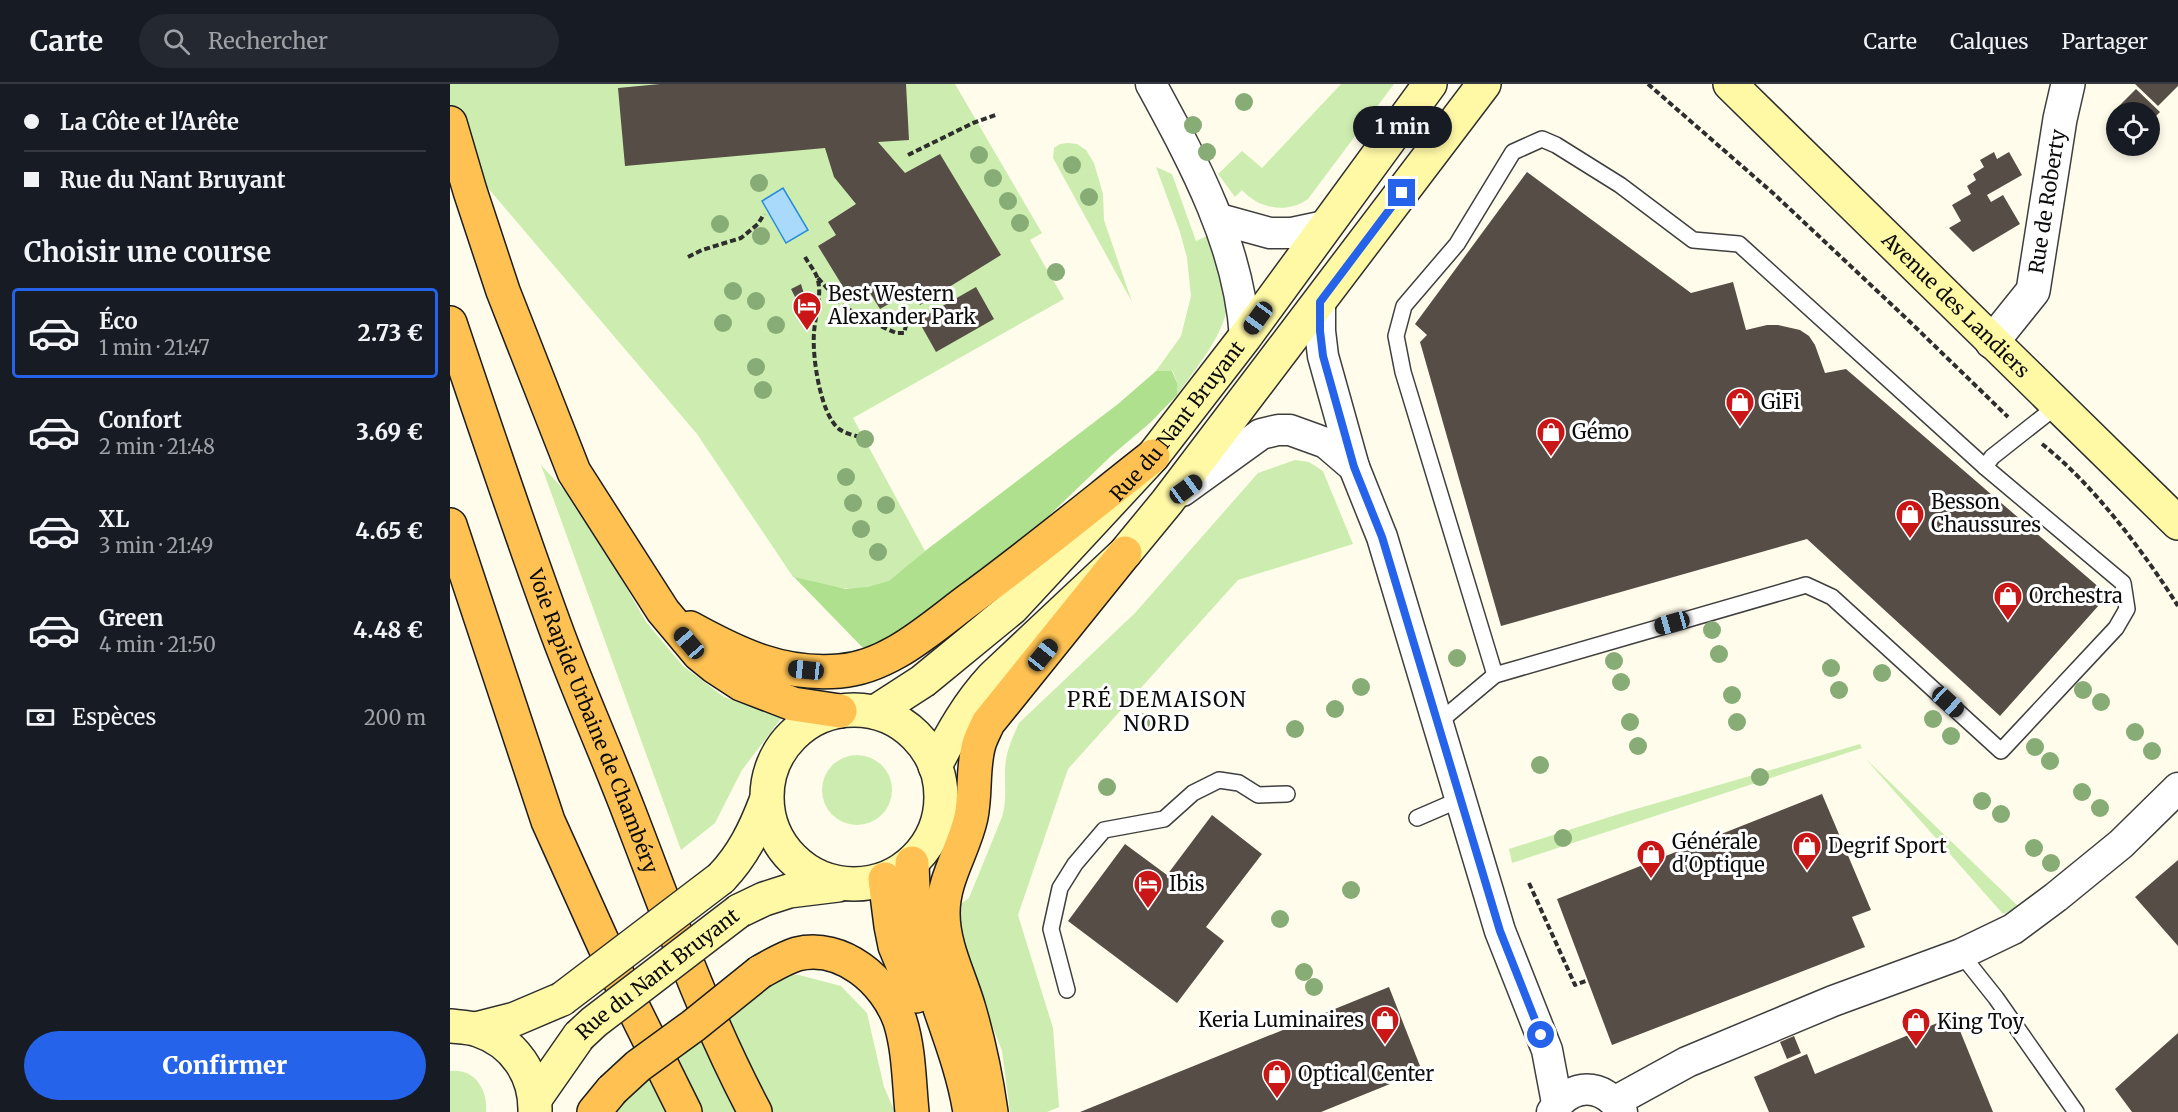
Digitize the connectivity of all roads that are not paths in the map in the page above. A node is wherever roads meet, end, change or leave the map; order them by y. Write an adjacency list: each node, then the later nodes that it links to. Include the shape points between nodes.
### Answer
1 (1151, 84): 7 (street)
2 (1430, 84): 8 (main road, Rue du Nant Bruyant)
3 (1484, 84): 9 (main road, Rue du Nant Bruyant)
4 (2068, 84): 12 (street, Rue de Roberty, via 2033,291)
5 (1730, 86): 12 (main road, Avenue des Landiers)
6 (450, 123): 22 (highway, via 503,291 574,472)
7 (1219, 219): 8 (street, via 1270,233); 11 (street, via 1237,276)
8 (1325, 226): 11 (main road, Rue du Nant Bruyant)
9 (1320, 302): 15 (street, via 1323,356); 17 (main road, Rue du Nant Bruyant)
10 (450, 323): 45 (highway, Voie Rapide Urbaine de Chambéry, via 559,638 675,935)
11 (1245, 337): 14 (main road, Rue du Nant Bruyant)
12 (1992, 342): 13 (main road, Avenue des Landiers)
13 (2058, 405): 16 (lane, via 1992,457); 18 (main road, Avenue des Landiers)
14 (1153, 456): 22 (highway, via 914,641 861,667 819,672 765,663 720,645); 25 (main road, Rue du Nant Bruyant, via 1012,608 923,681)
15 (1354, 467): 17 (street, via 1326,443 1290,430 1278,430 1261,434); 26 (street, via 1382,537)
16 (1985, 467): 23 (lane, via 2123,583 2127,609 2116,628 2001,751 1832,597 1806,585); 23 (lane, via 1739,244 1693,240 1620,185 1542,139 1513,152 1457,244 1404,306 1396,336 1403,372)
17 (1167, 502): 20 (main road, Rue du Nant Bruyant)
18 (2178, 523)
19 (450, 525): 33 (highway)
20 (1125, 553): 27 (main road, Rue du Nant Bruyant, via 974,698); 49 (highway, via 988,723 979,744 969,825 952,866 942,911 950,956 969,1008 984,1069)
21 (450, 585): 33 (highway)
22 (663, 611): 24 (highway, via 699,654 741,684 793,704)
23 (1495, 675): 26 (lane)
24 (840, 711): 25 (main road); 31 (main road, via 803,726 787,741 775,758)
25 (875, 712): 27 (main road, via 912,732)
26 (1439, 722): 30 (street)
27 (935, 766): 34 (main road, via 941,787 936,828 926,847)
28 (2175, 787): 36 (street, via 2121,844 2056,897 2013,929)
29 (1287, 794): 37 (lane, via 1258,795 1239,783 1219,780 1193,793 1164,819 1104,830 1074,864 1060,888 1051,929)
30 (1461, 799): 32 (lane); 39 (street, via 1500,931)
31 (766, 801): 35 (main road, via 770,825 782,848 799,866 821,879); 38 (main road, Rue du Nant Bruyant, bridge, via 744,851 721,878 562,999 515,1019)
32 (1417, 818)
33 (548, 821): 44 (highway)
34 (899, 871): 35 (main road, via 871,883); 47 (highway, via 891,926 895,946 938,1049); 48 (highway, via 955,1047)
35 (845, 885): 42 (main road, Rue du Nant Bruyant, bridge, via 789,891 739,911 579,1036)
36 (1960, 954): 41 (street, via 1833,1001 1687,1062); 50 (lane)
37 (1067, 990)
38 (463, 1027): 42 (main road, via 498,1039 516,1055 529,1076)
39 (1547, 1050): 41 (street); 43 (street)
40 (603, 1101): 46 (highway, bridge, via 638,1066 760,972 781,959 818,953 847,960 881,988 903,1033)
41 (1609, 1101): 43 (street, via 1578,1090)
42 (535, 1105)
43 (1555, 1107)
44 (685, 1112)
45 (755, 1112)
46 (912, 1112)
47 (952, 1112)
48 (970, 1112)
49 (991, 1112)
50 (2076, 1112)

